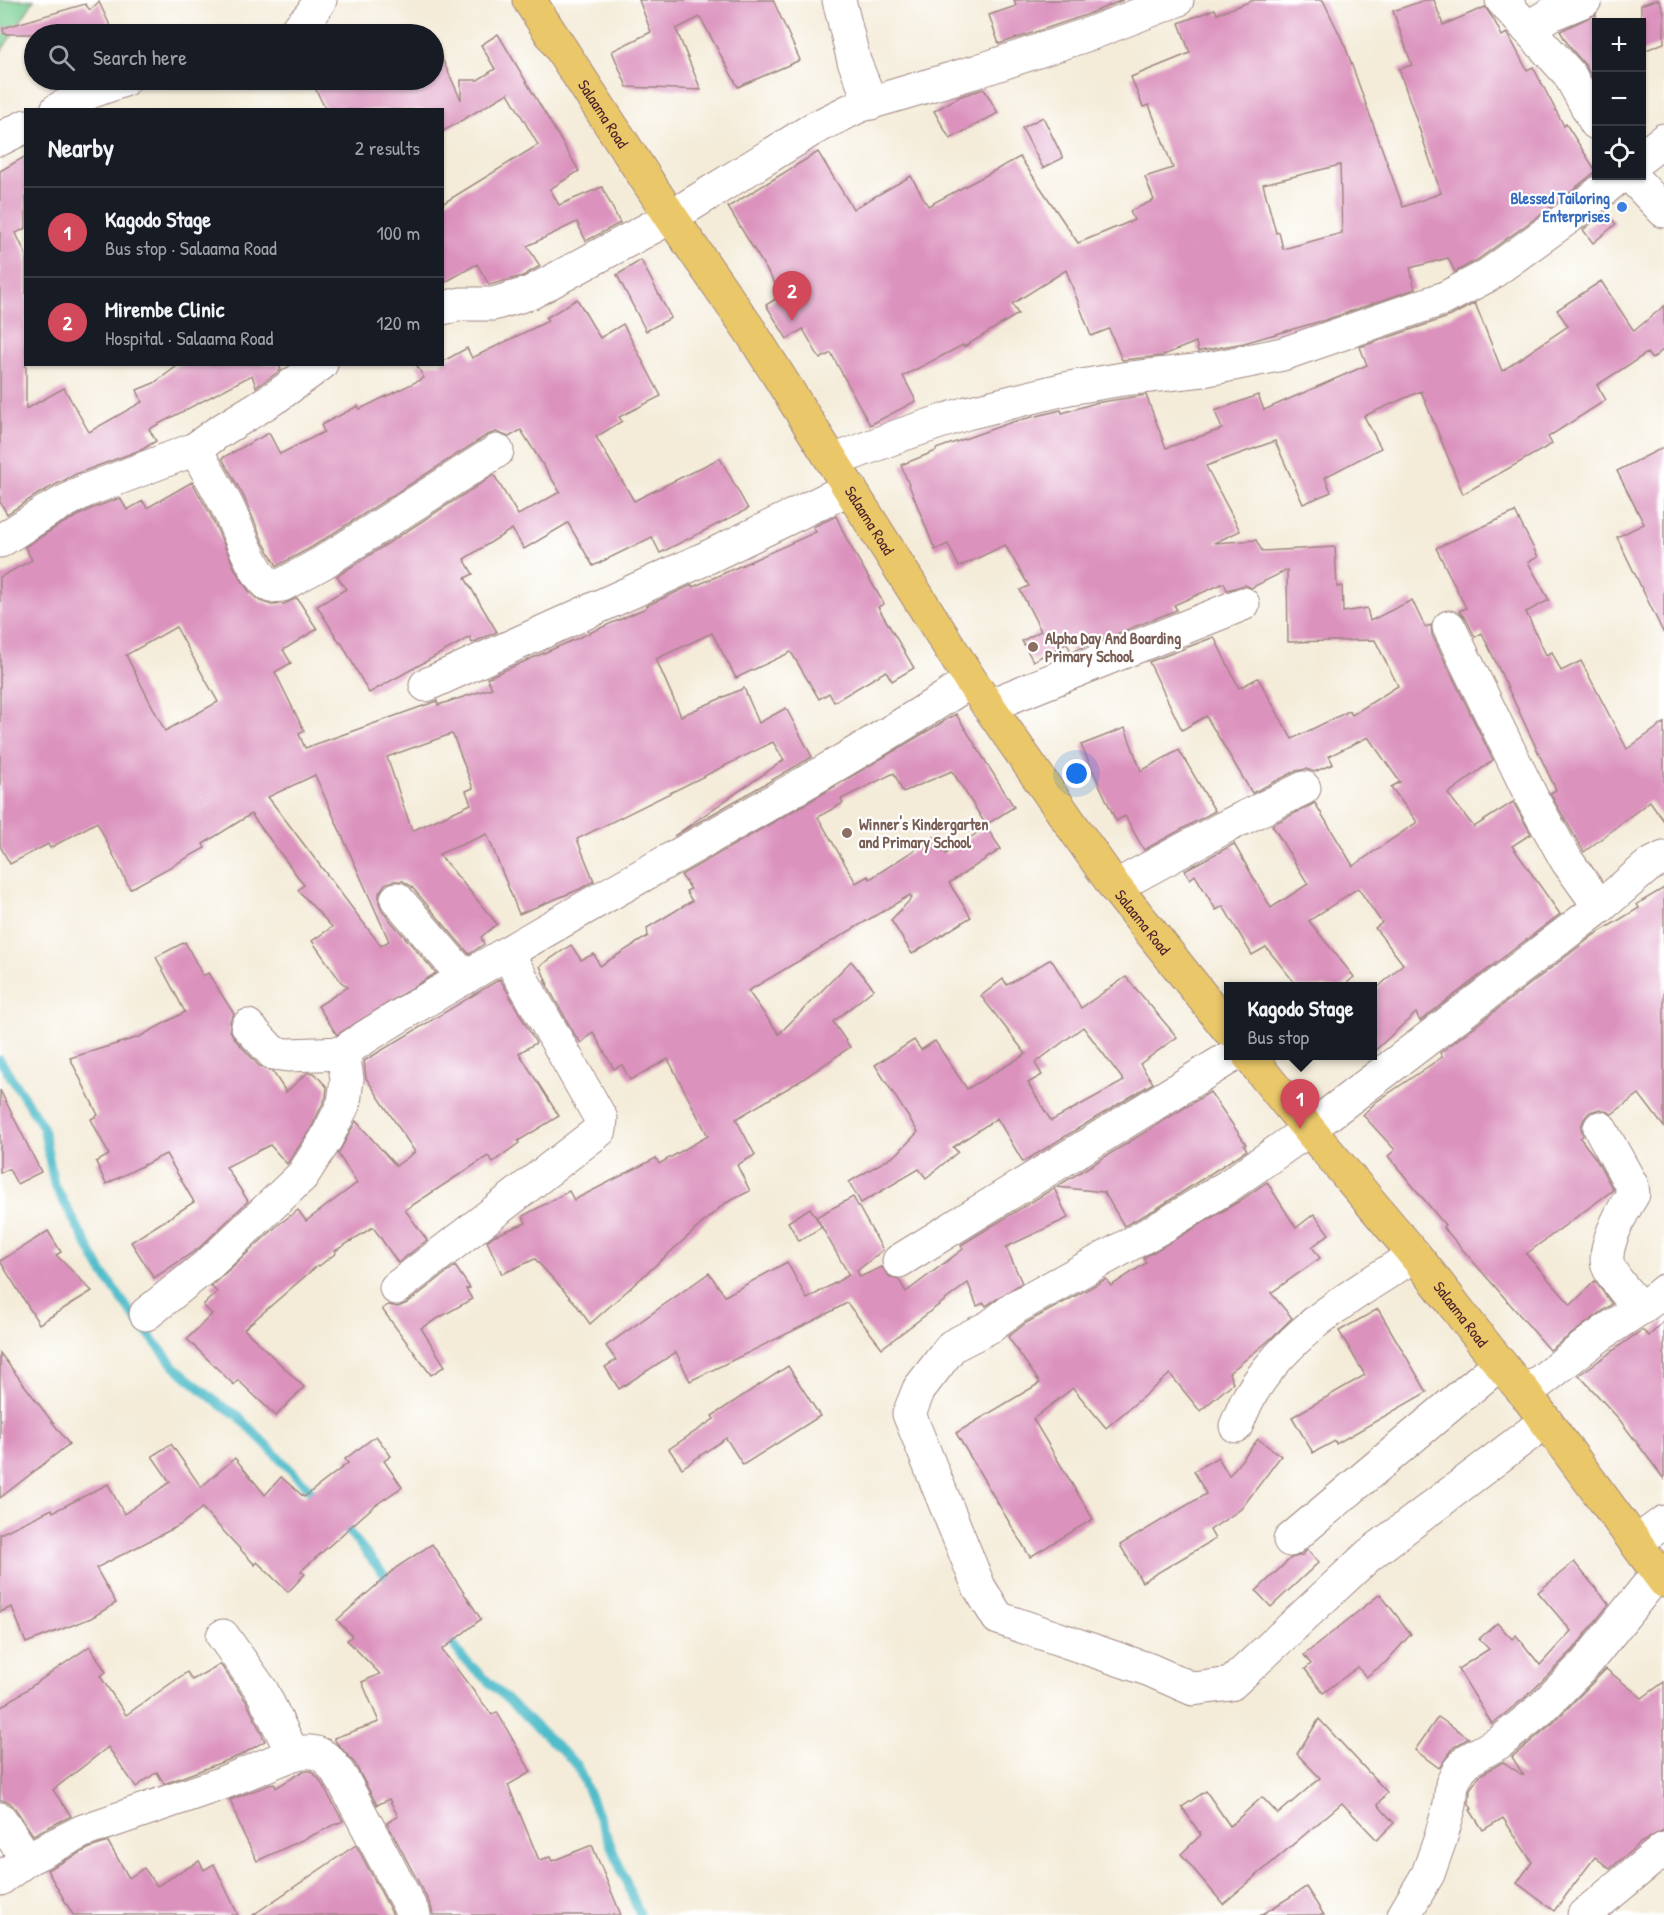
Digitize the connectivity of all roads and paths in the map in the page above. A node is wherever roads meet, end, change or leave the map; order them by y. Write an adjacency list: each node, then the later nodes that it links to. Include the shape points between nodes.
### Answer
1 (320, 0): 7 (street)
2 (529, 0): 20 (main road, Salaama Road)
3 (839, 0): 10 (street, via 854,62)
4 (1177, 0): 10 (street, via 1092,33)
5 (1502, 0): 8 (street)
6 (1585, 0): 8 (street)
7 (302, 24)
8 (1527, 28): 12 (street, via 1569,74)
9 (96, 90): 11 (street)
10 (871, 103): 20 (street, via 813,129)
11 (61, 108)
12 (1592, 116)
13 (24, 127): 14 (street)
14 (0, 139)
15 (1664, 140): 16 (street)
16 (1646, 153)
17 (1615, 180): 25 (street, via 1487,276 1445,298 1283,354 1203,370 1069,388 967,413 901,435)
18 (1635, 180): 19 (street)
19 (1664, 211)
20 (671, 217): 21 (street, via 530,293 493,304); 25 (main road, Salaama Road, via 751,332)
21 (444, 308)
22 (318, 366): 23 (street)
23 (195, 450): 24 (street, via 260,575 271,586 282,585 321,563); 26 (street, via 85,491)
24 (497, 451)
25 (841, 475): 29 (street, via 704,559); 30 (main road, Salaama Road)
26 (0, 541)
27 (1243, 604): 30 (street)
28 (1449, 627): 35 (street, via 1534,802)
29 (426, 685)
30 (980, 693): 33 (main road, Salaama Road); 36 (street, via 903,725)
31 (1304, 788): 33 (street)
32 (1664, 858): 35 (street, via 1648,866)
33 (1115, 887): 38 (main road, Salaama Road)
34 (397, 898): 37 (street)
35 (1599, 907): 44 (street)
36 (507, 953): 37 (street); 47 (street, via 601,1119 600,1131)
37 (465, 978): 40 (street)
38 (1224, 1024)
39 (248, 1026): 40 (street, via 273,1053)
40 (345, 1053): 49 (street, via 344,1103 302,1176 210,1263)
41 (1225, 1060): 46 (street)
42 (1252, 1060): 44 (main road, Salaama Road)
43 (1600, 1128): 48 (street, via 1633,1194 1610,1240 1606,1258 1609,1268)
44 (1308, 1131): 45 (main road, Salaama Road); 52 (street, via 1165,1226 952,1346 919,1389 909,1414 979,1587 998,1618 1150,1670 1192,1689 1230,1684 1369,1555)
45 (1414, 1255): 50 (main road, Salaama Road); 53 (street, via 1341,1302 1298,1336 1248,1398)
46 (898, 1261)
47 (396, 1288)
48 (1652, 1300): 51 (street)
49 (146, 1314)
50 (1499, 1364): 51 (main road, Salaama Road); 55 (street)
51 (1525, 1393): 52 (main road, Salaama Road)
52 (1546, 1421): 56 (main road, Salaama Road)
53 (1236, 1426)
54 (1664, 1522): 56 (street)
55 (1290, 1540)
56 (1636, 1542): 57 (main road, Salaama Road)
57 (1661, 1577): 65 (street, via 1541,1709 1459,1770 1428,1874)
58 (223, 1636): 59 (street, via 262,1691)
59 (293, 1754): 62 (street, via 220,1784 83,1831); 64 (street, via 317,1752 334,1766)
60 (0, 1819): 62 (street)
61 (1664, 1849): 66 (street)
62 (27, 1859): 63 (street)
63 (0, 1879)
64 (414, 1915)
65 (1404, 1915)
66 (1584, 1915)

